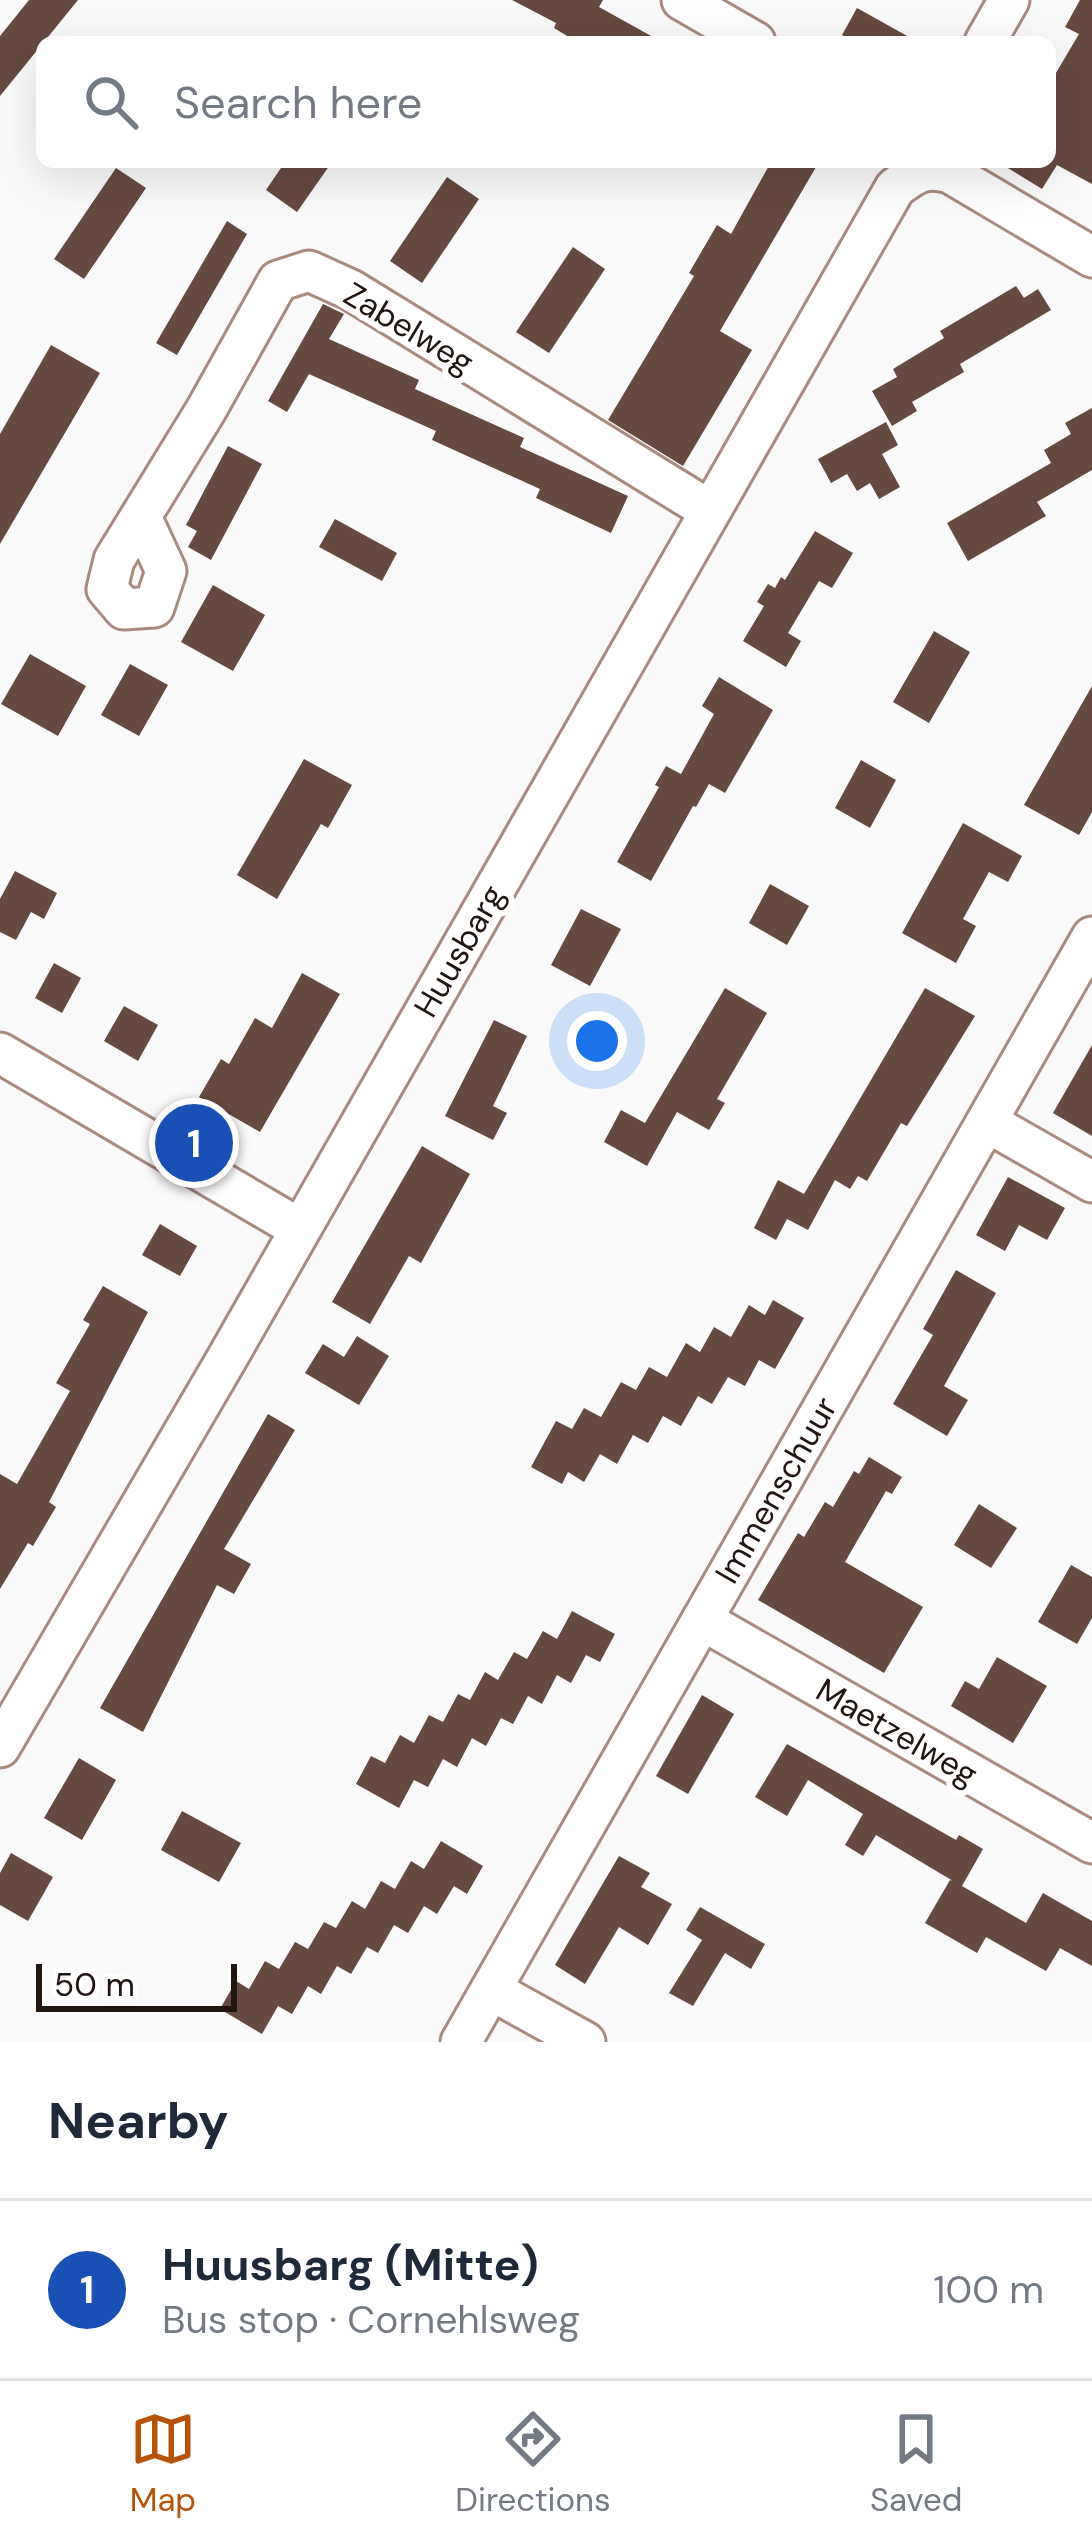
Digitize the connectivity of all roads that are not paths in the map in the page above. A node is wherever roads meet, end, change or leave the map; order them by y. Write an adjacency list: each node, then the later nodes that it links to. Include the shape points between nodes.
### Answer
1 (682, 0): 3 (street)
2 (1009, 0): 4 (street)
3 (745, 36)
4 (989, 36)
5 (1092, 257): 6 (street, Huusbarg, via 950,173 917,171 895,188)
6 (709, 510): 7 (street, Zabelweg, via 309,271 278,281); 12 (street, Huusbarg)
7 (142, 518)
8 (1092, 938): 10 (street, Immenschuur)
9 (0, 1053): 12 (street)
10 (986, 1122): 11 (street); 13 (street, Immenschuur)
11 (1092, 1182)
12 (301, 1229): 14 (street, Huusbarg)
13 (702, 1621): 16 (street, Maetzelweg); 17 (street, Immenschuur)
14 (14, 1694): 15 (street, Huusbarg)
15 (0, 1748)
16 (1092, 1843)
17 (490, 1990): 18 (street, Immenschuur); 19 (street)
18 (461, 2042)
19 (586, 2042)

